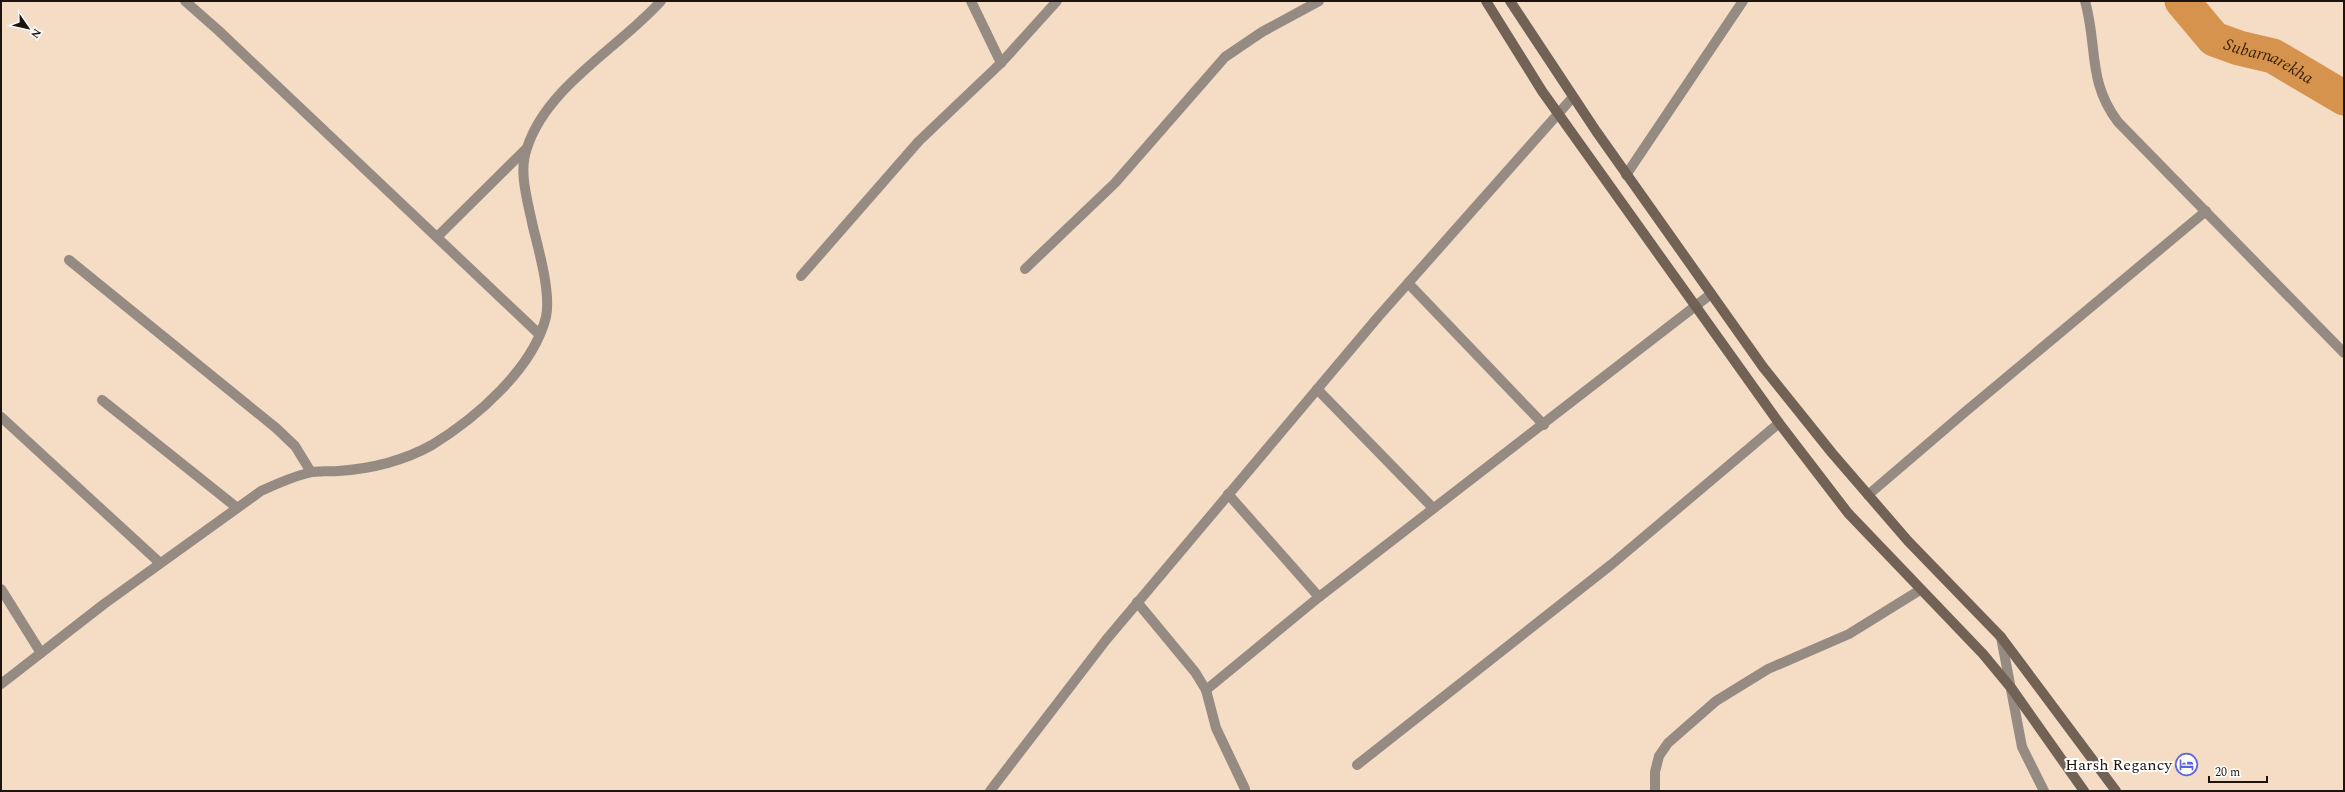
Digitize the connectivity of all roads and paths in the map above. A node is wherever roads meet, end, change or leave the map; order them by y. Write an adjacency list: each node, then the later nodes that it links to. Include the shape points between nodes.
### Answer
1 (184, 1): 16 (street)
2 (661, 1): 13 (street, via 646,18 571,83 538,124)
3 (971, 1): 10 (street)
4 (1057, 1): 10 (street)
5 (1486, 1): 12 (main road, via 1518,55)
6 (1510, 1): 11 (main road)
7 (1743, 1): 14 (street)
8 (2085, 1): 15 (street, via 2096,73 2107,107 2118,122)
9 (1316, 2): 18 (street, via 1262,32 1225,57 1115,183)
10 (1001, 63): 19 (street, via 918,141)
11 (1573, 98): 12 (street); 14 (main road)
12 (1558, 114): 20 (street); 22 (main road)
13 (526, 148): 16 (street); 23 (street, via 524,174 527,199 545,283 546,316)
14 (1626, 175): 21 (main road)
15 (2206, 211): 24 (street); 32 (street)
16 (437, 237): 23 (street)
17 (69, 260): 30 (street, via 276,428 295,446)
18 (1025, 269)
19 (801, 276)
20 (1408, 283): 25 (street); 29 (street)
21 (1711, 294): 22 (street); 32 (main road, via 1763,367)
22 (1694, 307): 28 (main road); 29 (street)
23 (539, 334): 30 (street, via 516,372 498,395 472,417 431,445 378,466 337,472)
24 (2344, 353)
25 (1317, 389): 31 (street); 34 (street)
26 (102, 400): 33 (street)
27 (1, 417): 35 (street)
28 (1779, 423): 37 (main road, via 1848,513); 45 (street, via 1612,564)
29 (1544, 425): 34 (street)
30 (311, 472): 33 (street, via 284,480)
31 (1228, 494): 38 (street); 39 (street)
32 (1868, 495): 40 (main road, via 1942,577)
33 (236, 507): 35 (street)
34 (1433, 508): 38 (street)
35 (160, 562): 41 (street)
36 (1, 589): 41 (street)
37 (1920, 590): 43 (main road, via 1983,654); 48 (street, via 1849,634 1768,669 1716,700 1665,747 1659,756 1655,772)
38 (1319, 597): 44 (street)
39 (1137, 602): 44 (street, via 1195,672); 47 (street)
40 (2001, 637): 43 (street); 51 (main road)
41 (41, 653): 42 (street)
42 (1, 684)
43 (2012, 689): 49 (street, via 2022,747); 50 (main road)
44 (1206, 690): 46 (street, via 1216,728)
45 (1357, 765)
46 (1245, 789)
47 (990, 791)
48 (1655, 791)
49 (2044, 791)
50 (2084, 791)
51 (2116, 791)

